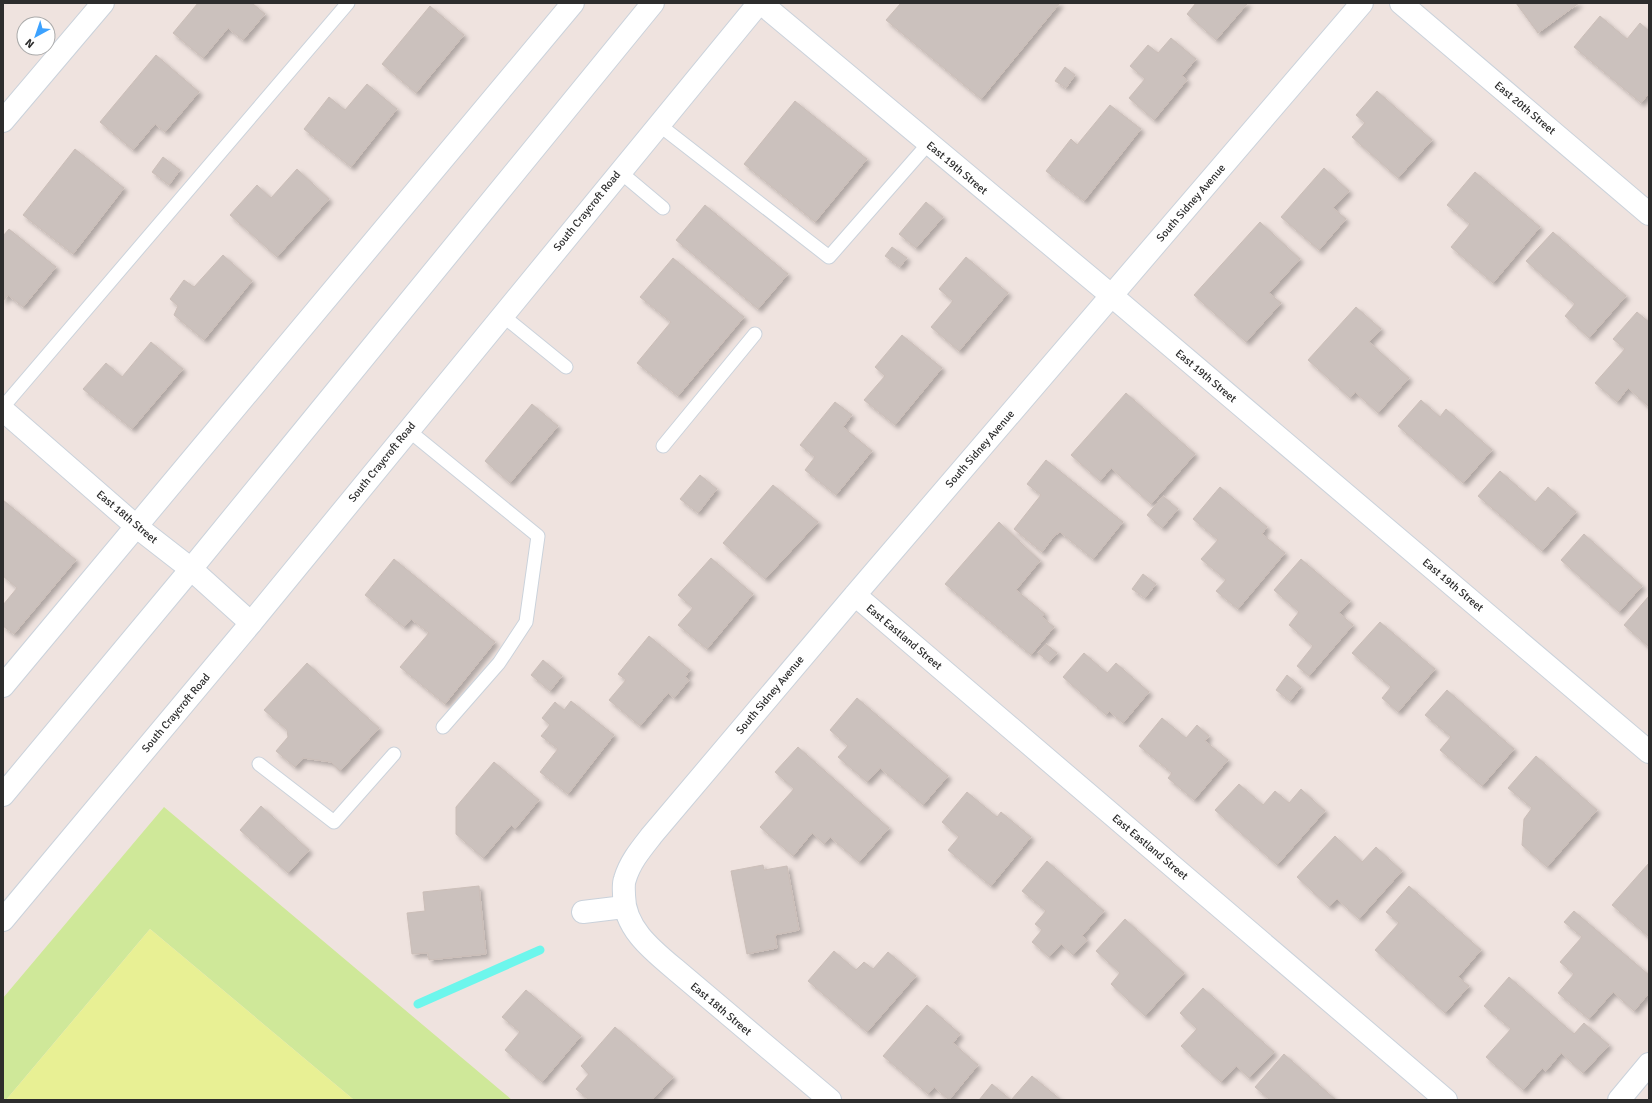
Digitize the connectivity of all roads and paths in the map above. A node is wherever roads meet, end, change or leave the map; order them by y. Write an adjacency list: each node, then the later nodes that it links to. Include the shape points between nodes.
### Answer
1 (348, 3): 18 (lane)
2 (573, 3): 21 (street)
3 (653, 3): 22 (street)
4 (760, 3): 9 (street, South Craycroft Road); 10 (street, East 19th Street)
5 (1362, 3): 14 (street, South Sidney Avenue)
6 (1401, 3): 13 (street, East 20th Street)
7 (92, 7): 8 (street)
8 (3, 121)
9 (658, 124): 10 (lane, via 829,257); 11 (street, South Craycroft Road)
10 (928, 144): 14 (street, East 19th Street)
11 (619, 171): 12 (lane); 15 (street, South Craycroft Road)
12 (663, 208)
13 (1649, 214)
14 (1112, 296): 23 (street, South Sidney Avenue); 27 (street, East 19th Street)
15 (502, 315): 17 (lane); 19 (street, South Craycroft Road)
16 (755, 334): 20 (lane)
17 (566, 367)
18 (3, 408): 21 (street, East 18th Street)
19 (408, 430): 24 (street, South Craycroft Road); 26 (lane, via 538,536 526,622 499,663)
20 (663, 446)
21 (137, 527): 22 (street, East 18th Street); 25 (street)
22 (191, 569): 24 (street, East 18th Street); 30 (street)
23 (855, 595): 31 (street, South Sidney Avenue, via 633,860 624,881); 36 (street, East Eastland Street)
24 (251, 623): 33 (street, South Craycroft Road)
25 (3, 686)
26 (443, 727)
27 (1649, 752)
28 (394, 754): 29 (lane, via 334,822)
29 (259, 764)
30 (3, 795)
31 (624, 908): 32 (street); 35 (street, East 18th Street, via 637,933 653,950)
32 (583, 912)
33 (3, 920)
34 (1649, 1064): 37 (street)
35 (830, 1100)
36 (1446, 1100)
37 (1619, 1100)

